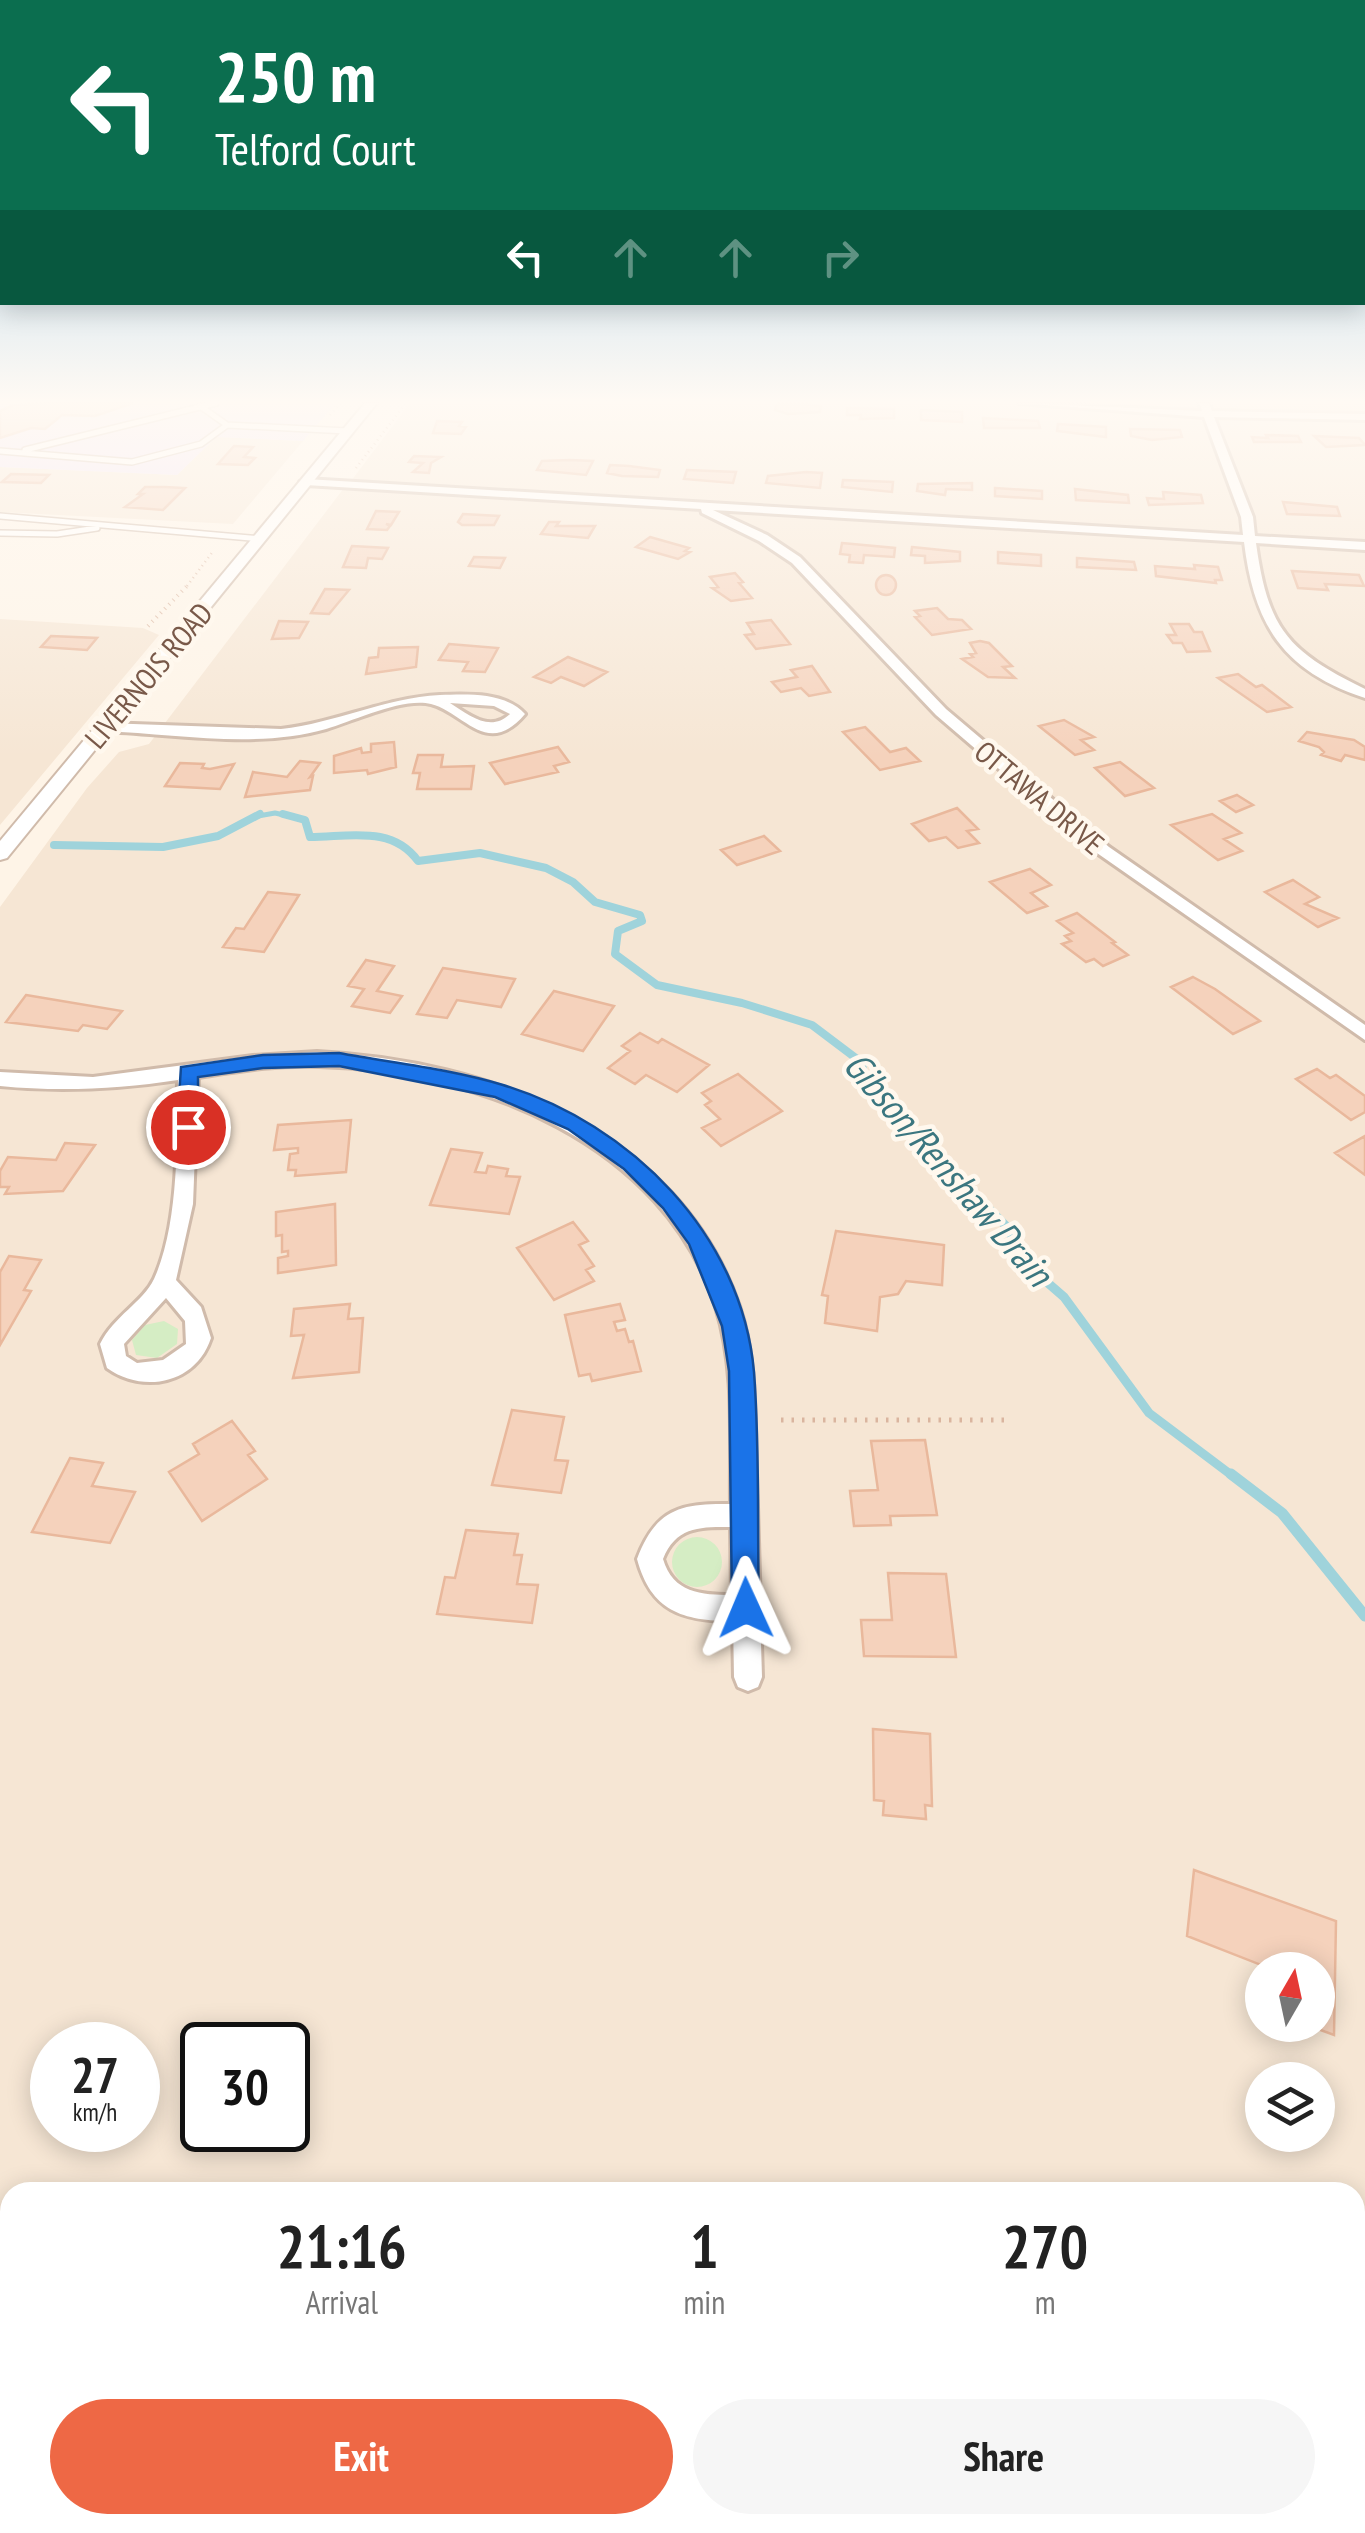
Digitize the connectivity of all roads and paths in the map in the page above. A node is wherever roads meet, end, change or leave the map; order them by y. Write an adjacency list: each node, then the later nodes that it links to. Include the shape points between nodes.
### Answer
1 (79, 521): 7 (lane)
2 (274, 521): 11 (street, LIVERNOIS ROAD)
3 (730, 521): 8 (street, OTTAWA DRIVE)
4 (759, 521): 8 (street)
5 (954, 521): 12 (street)
6 (1246, 521): 12 (street)
7 (116, 525): 9 (lane, via 57,534); 10 (lane)
8 (742, 527): 19 (street, OTTAWA DRIVE, via 804,567 941,712 1103,850)
9 (0, 532)
10 (226, 536): 11 (lane); 14 (path)
11 (261, 538): 17 (street, LIVERNOIS ROAD)
12 (1249, 539): 13 (street); 15 (street, via 1259,591 1282,642 1308,666)
13 (1365, 546)
14 (148, 626)
15 (1365, 694)
16 (434, 700): 16 (street, via 505,703 518,714 504,725 476,726); 17 (street, via 282,733)
17 (104, 726): 18 (street, LIVERNOIS ROAD)
18 (0, 854)
19 (1365, 1034)
20 (188, 1072): 21 (street, via 102,1083); 22 (street, via 183,1180); 25 (street, via 304,1059 366,1063 499,1091 604,1141 671,1202 723,1291 742,1371)
21 (0, 1079)
22 (164, 1282)
23 (781, 1420): 24 (path)
24 (1007, 1420)
25 (744, 1516): 26 (street); 26 (street, via 674,1522 654,1542 650,1559 657,1585 679,1602)
26 (746, 1608): 27 (street)
27 (748, 1677)

